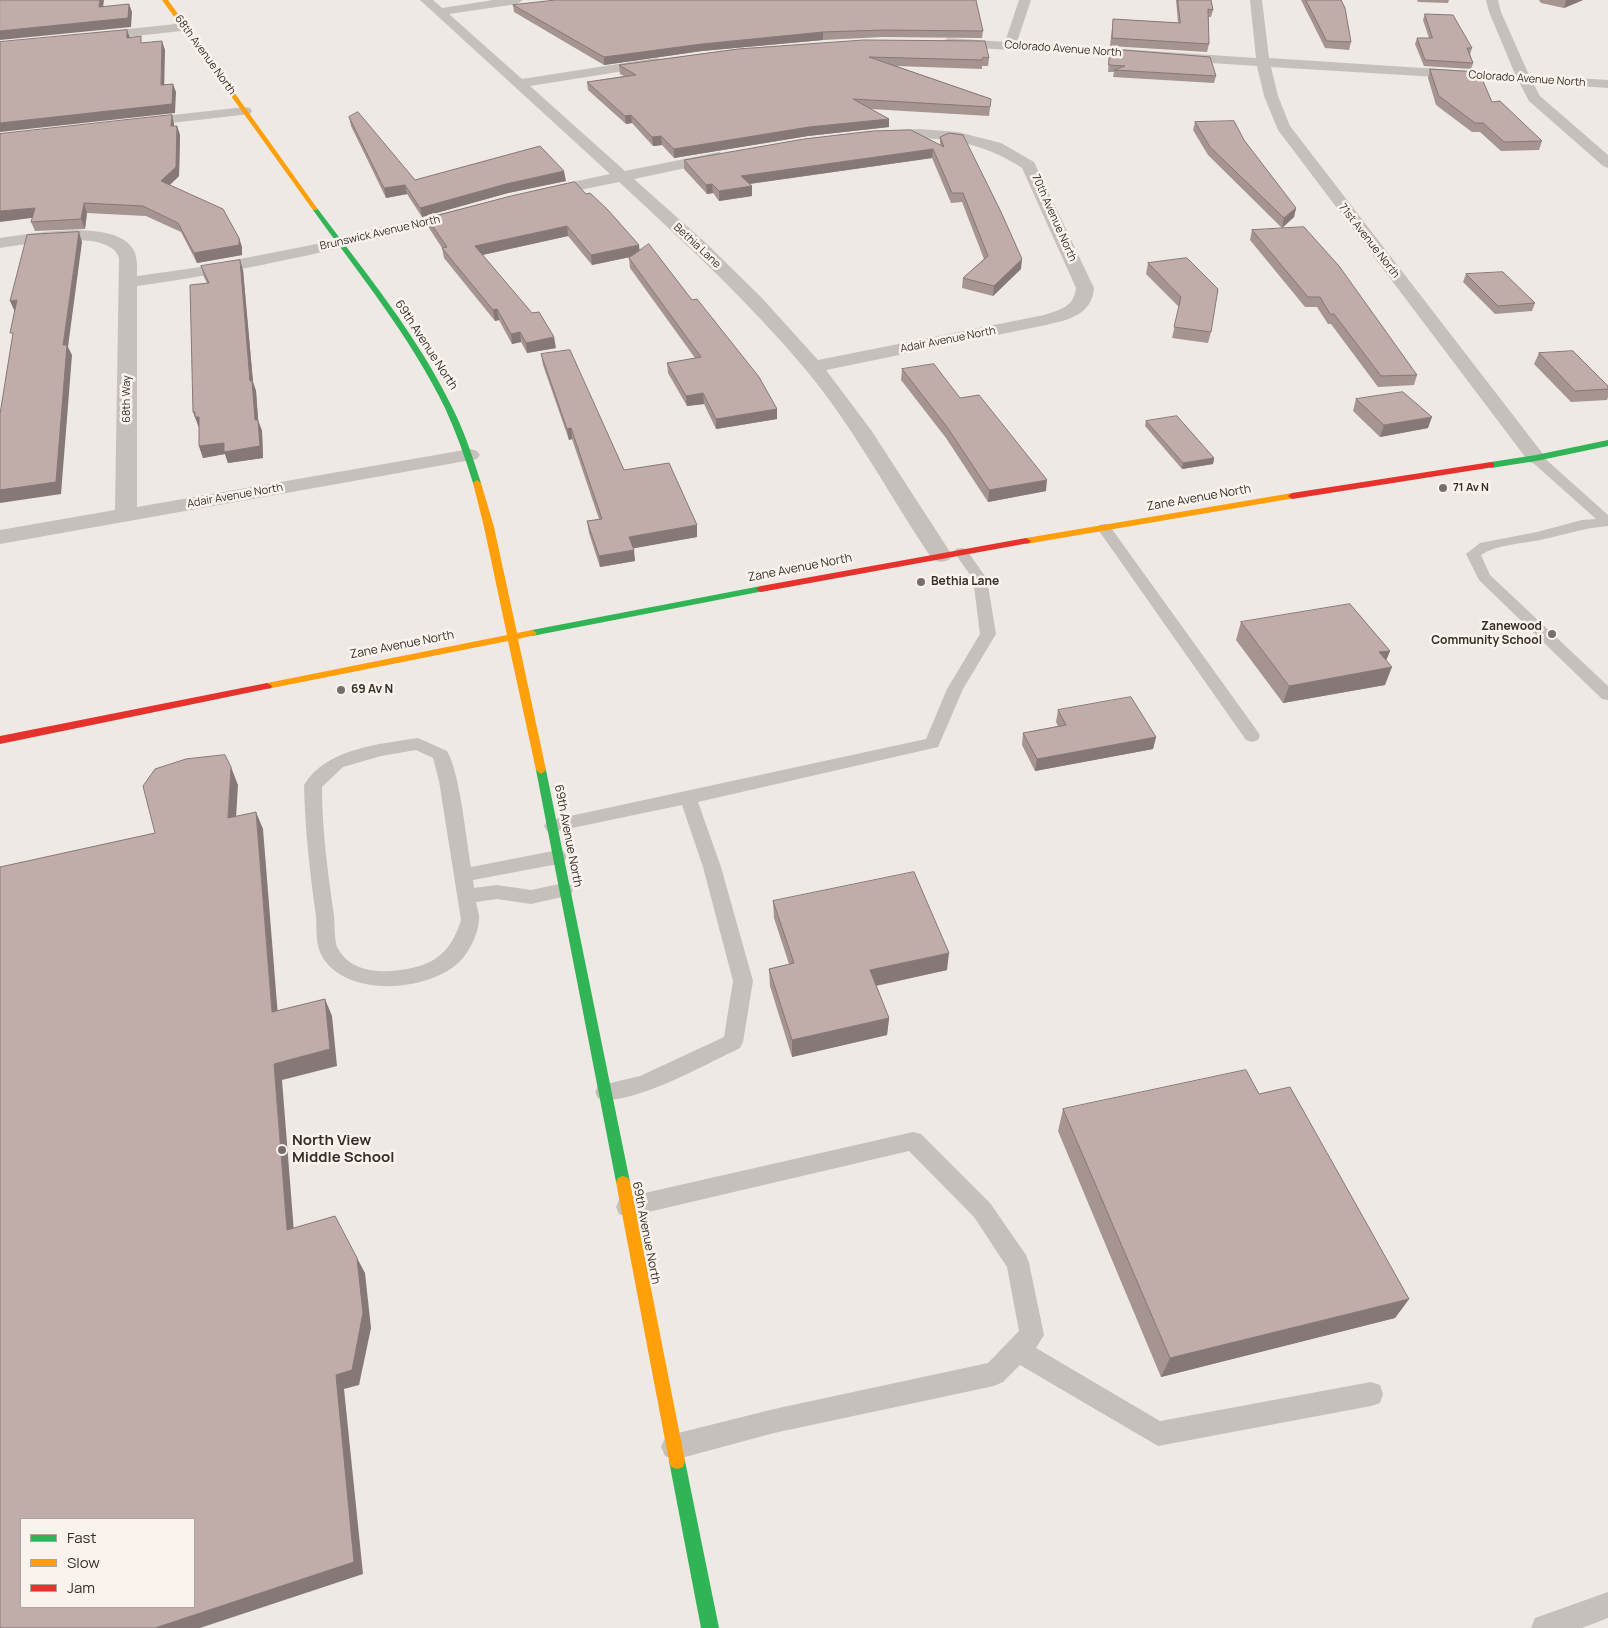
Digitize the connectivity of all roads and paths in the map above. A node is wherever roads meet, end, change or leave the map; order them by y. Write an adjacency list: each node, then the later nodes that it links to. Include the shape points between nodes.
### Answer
1 (165, 0): 8 (street, 68th Avenue North)
2 (426, 0): 7 (street, Bethia Lane)
3 (516, 0): 7 (street)
4 (1025, 0): 11 (street)
5 (1256, 0): 13 (street, 71st Avenue North)
6 (1492, 0): 14 (street)
7 (439, 12): 15 (street, Bethia Lane)
8 (185, 28): 9 (street); 17 (street, 68th Avenue North)
9 (78, 38)
10 (934, 41): 11 (street, Colorado Avenue North)
11 (1010, 45): 13 (street, Colorado Avenue North)
12 (672, 60): 15 (street)
13 (1263, 62): 14 (street, Colorado Avenue North); 32 (street, 71st Avenue North, via 1266,88 1282,126)
14 (1524, 79): 16 (street, Colorado Avenue North); 21 (street, via 1534,98)
15 (520, 84): 22 (street, Bethia Lane)
16 (1608, 84)
17 (245, 111): 18 (street); 26 (street, 69th Avenue North)
18 (126, 124)
19 (874, 135): 28 (street, 70th Avenue North, via 927,133 966,138 997,146 1029,165 1084,288 1085,297)
20 (733, 155): 22 (street)
21 (1608, 163)
22 (621, 176): 23 (street); 29 (street, Bethia Lane, via 756,300)
23 (525, 197)
24 (482, 208): 26 (street, Brunswick Avenue North)
25 (0, 243): 27 (street, via 74,235 96,236 124,248 128,258)
26 (340, 244): 27 (street, Brunswick Avenue North); 31 (street, 69th Avenue North, via 412,344 444,396)
27 (128, 282): 33 (street, 68th Way)
28 (1080, 306): 29 (street, Adair Avenue North, via 1065,315 1046,320)
29 (814, 367): 38 (street, Bethia Lane, via 861,430)
30 (1608, 443): 32 (street, Zane Avenue North)
31 (470, 456): 33 (street, Adair Avenue North); 39 (street, 69th Avenue North, via 489,527)
32 (1536, 458): 34 (lane); 35 (street, Zane Avenue North)
33 (126, 515): 36 (street, Adair Avenue North)
34 (1608, 522): 40 (lane, via 1582,524 1485,546 1473,554 1484,578)
35 (1104, 528): 37 (street, Zane Avenue North); 41 (lane)
36 (0, 537)
37 (961, 552): 38 (street, Zane Avenue North); 43 (lane, via 980,579 988,634 955,688 932,743)
38 (941, 555): 39 (street, Zane Avenue North)
39 (511, 638): 42 (street, Zane Avenue North); 44 (street, 69th Avenue North)
40 (1608, 695)
41 (1252, 736)
42 (0, 740)
43 (688, 798): 44 (lane); 49 (lane, via 712,867 743,981 733,1042 643,1084)
44 (553, 826): 45 (street, 69th Avenue North)
45 (558, 857): 46 (lane); 47 (street, 69th Avenue North)
46 (464, 875): 48 (lane); 48 (lane, via 442,755 418,744 380,750 337,763 313,785 319,877 330,951 347,971 377,979 418,974 447,962 464,940 470,920)
47 (564, 890): 48 (lane, via 531,897 497,892); 49 (street, 69th Avenue North)
48 (467, 896)
49 (605, 1092): 50 (street, 69th Avenue North)
50 (627, 1207): 51 (lane, via 913,1141 982,1210 1018,1263 1032,1335); 53 (street, 69th Avenue North)
51 (1018, 1350): 52 (lane, via 1158,1434); 53 (lane, via 994,1374 774,1421)
52 (1371, 1394)
53 (674, 1448): 55 (street, 69th Avenue North)
54 (1608, 1605): 56 (lane)
55 (710, 1628)
56 (1545, 1628)

